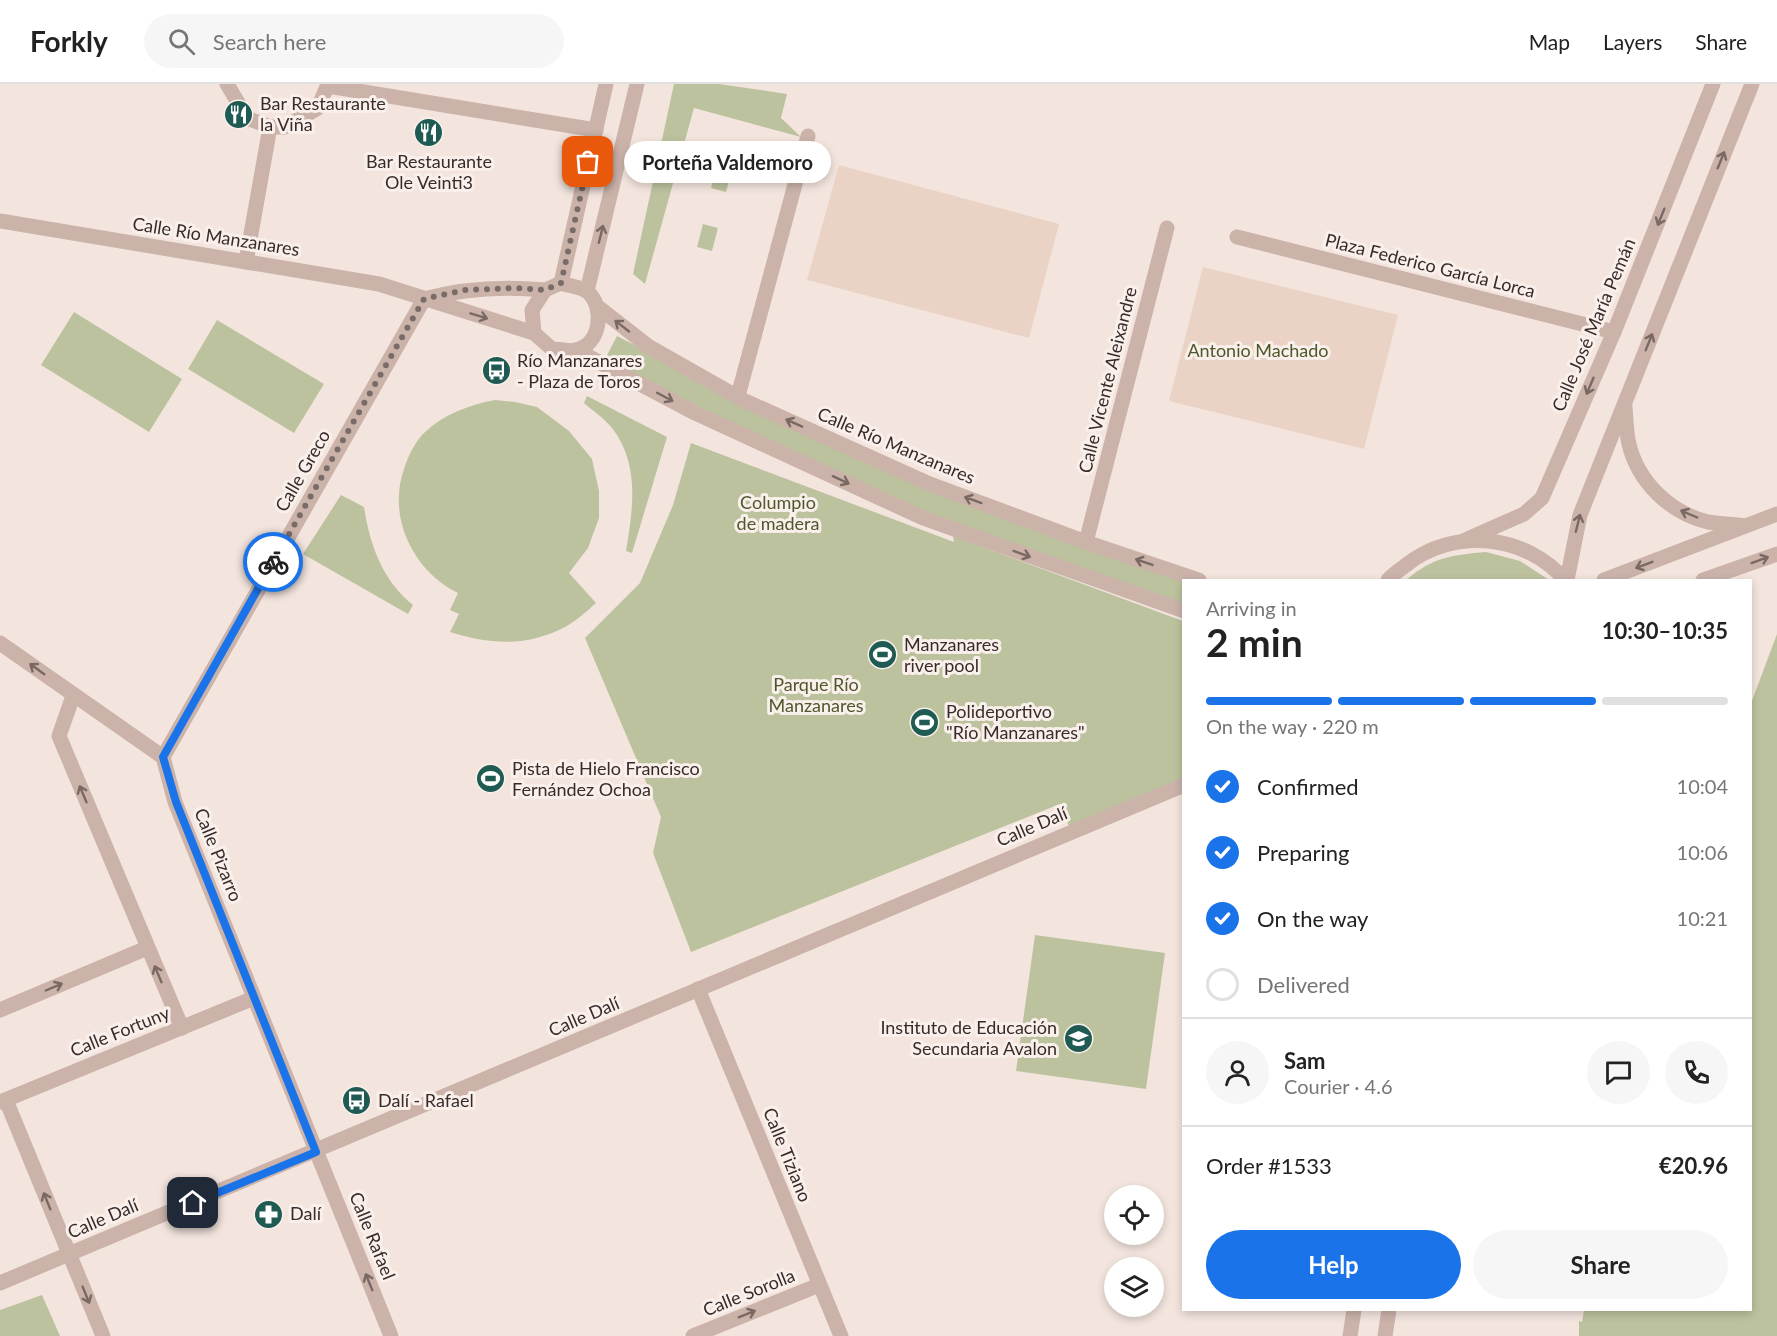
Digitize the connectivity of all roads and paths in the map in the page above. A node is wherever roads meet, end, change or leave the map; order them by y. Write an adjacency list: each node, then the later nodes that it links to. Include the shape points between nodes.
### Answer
1 (227, 84): 7 (street, via 247,118)
2 (606, 84): 8 (street)
3 (638, 84): 16 (street, one-way to 3)
4 (1713, 84): 19 (street, Calle José María Pemán, one-way to 19)
5 (1752, 84): 23 (street, one-way to 5)
6 (328, 85): 7 (street, via 318,108 285,128); 8 (street)
7 (270, 127): 13 (street)
8 (596, 130): 14 (street)
9 (808, 136): 22 (street)
10 (0, 221): 13 (street, Calle Río Manzanares)
11 (1167, 228): 27 (street, Calle Vicente Aleixandre)
12 (1237, 237): 19 (street, Plaza Federico García Lorca)
13 (246, 262): 17 (street, Calle Río Manzanares, via 379,284)
14 (561, 283): 15 (street); 16 (street)
15 (545, 290): 17 (street, via 465,290); 20 (street, via 532,309)
16 (587, 291): 18 (street)
17 (424, 299): 20 (street, Calle Río Manzanares, one-way to 20); 38 (street, Calle Greco)
18 (598, 307): 21 (street, via 595,333); 22 (street, Calle Río Manzanares, one-way to 18, via 648,346)
19 (1614, 332): 26 (street, Calle José María Pemán, one-way to 26, via 1542,498 1524,514)
20 (534, 333): 21 (street, via 552,349)
21 (576, 350): 35 (street, one-way to 35, via 695,413 923,518)
22 (738, 396): 27 (street, Calle Río Manzanares, one-way to 22, via 930,484)
23 (1624, 404): 25 (street, one-way to 23, via 1707,522 1682,512 1655,493 1637,467 1629,444); 32 (street, one-way to 23, via 1580,515)
24 (1777, 514): 25 (street)
25 (1745, 526): 33 (street, one-way to 33)
26 (1465, 540): 30 (street, via 1440,545 1417,556); 31 (street, via 1502,542 1529,551)
27 (1086, 542): 29 (street, Calle Río Manzanares, one-way to 27)
28 (1777, 554): 34 (street, one-way to 28)
29 (1196, 579)
30 (1388, 579)
31 (1565, 579)
32 (1566, 579)
33 (1607, 579)
34 (1706, 579)
35 (1182, 610)
36 (0, 643): 37 (street, one-way to 36)
37 (73, 696): 38 (street); 40 (street, one-way to 37, via 58,736)
38 (163, 757): 42 (street, Calle Pizarro, via 176,802)
39 (1182, 786): 41 (street, Calle Dalí)
40 (147, 948): 43 (street, one-way to 40); 44 (street, one-way to 40)
41 (698, 989): 46 (street, Calle Dalí); 49 (street, Calle Tiziano)
42 (254, 998): 44 (street, Calle Fortuny); 46 (street, Calle Pizarro)
43 (0, 1010)
44 (182, 1028): 45 (street, Calle Fortuny)
45 (3, 1101): 47 (street, one-way to 45)
46 (316, 1152): 47 (street, Calle Dalí); 53 (street, Calle Rafael, one-way to 46)
47 (69, 1255): 48 (street, Calle Dalí); 52 (street, one-way to 52)
48 (0, 1283)
49 (819, 1286): 54 (street, Calle Sorolla, one-way to 49); 55 (street, Calle Tiziano)
50 (1354, 1311): 56 (street)
51 (1389, 1311): 57 (street)
52 (103, 1336)
53 (391, 1336)
54 (693, 1336)
55 (841, 1336)
56 (1350, 1336)
57 (1384, 1336)

